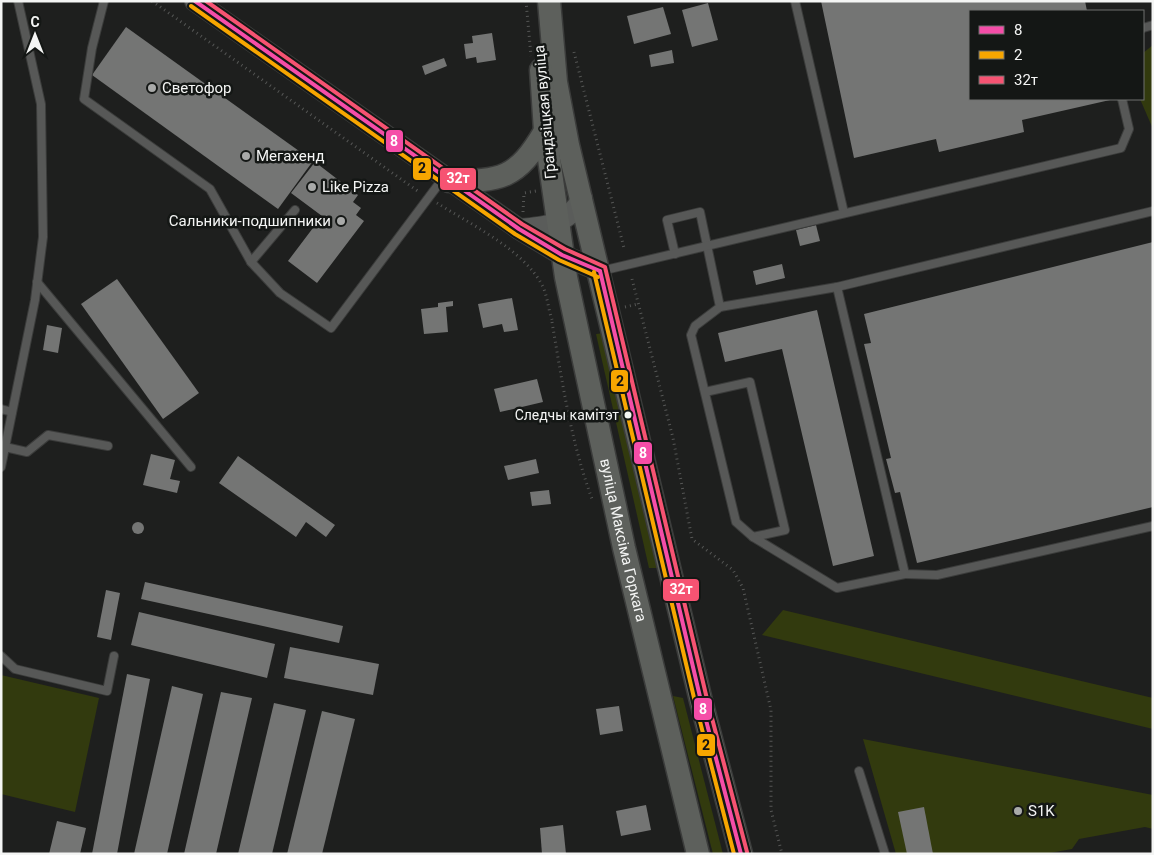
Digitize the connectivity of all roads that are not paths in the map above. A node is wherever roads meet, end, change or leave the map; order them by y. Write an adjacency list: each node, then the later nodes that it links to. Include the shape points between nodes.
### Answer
1 (18, 1): 21 (lane, via 40,104 43,237)
2 (104, 1): 18 (lane, via 84,99 210,189)
3 (195, 1): 9 (street)
4 (538, 1): 8 (main road, Грандзіцкая вуліца)
5 (549, 1): 10 (main road, Грандзіцкая вуліца, via 556,82)
6 (795, 1): 13 (lane)
7 (1122, 100): 13 (lane, via 1129,129 1121,148)
8 (545, 131): 9 (main road, via 534,150 510,173 494,180); 15 (main road, Грандзіцкая вуліца)
9 (447, 179): 14 (street); 18 (lane, via 428,198 331,328 280,293)
10 (582, 198): 15 (street, via 574,212); 20 (main road)
11 (295, 210): 18 (lane)
12 (1153, 211): 22 (lane)
13 (844, 213): 16 (lane)
14 (521, 221): 15 (street, via 541,228); 19 (street)
15 (556, 223): 19 (main road, вуліца Максіма Горкага)
16 (708, 246): 17 (lane); 17 (lane, via 700,212 667,220); 23 (lane)
17 (675, 254): 20 (lane)
18 (251, 262)
19 (564, 266): 20 (main road); 37 (main road, вуліца Максіма Горкага, via 624,548)
20 (600, 272): 38 (main road, via 701,701)
21 (37, 282): 26 (lane); 30 (lane)
22 (837, 287): 23 (lane); 33 (lane)
23 (720, 307): 24 (lane, via 695,326 691,334)
24 (705, 392): 32 (lane, via 736,522); 32 (lane, via 750,382 785,530)
25 (1, 409): 26 (lane)
26 (12, 412): 28 (lane)
27 (108, 446): 28 (lane, via 48,435 27,452)
28 (5, 447): 29 (lane)
29 (1, 467)
30 (191, 467)
31 (1153, 526): 33 (lane, via 937,575)
32 (753, 537): 33 (lane, via 837,588)
33 (905, 574)
34 (1, 656): 35 (lane, via 15,669 107,691)
35 (114, 656)
36 (858, 771): 39 (lane)
37 (698, 854)
38 (741, 854)
39 (885, 854)

